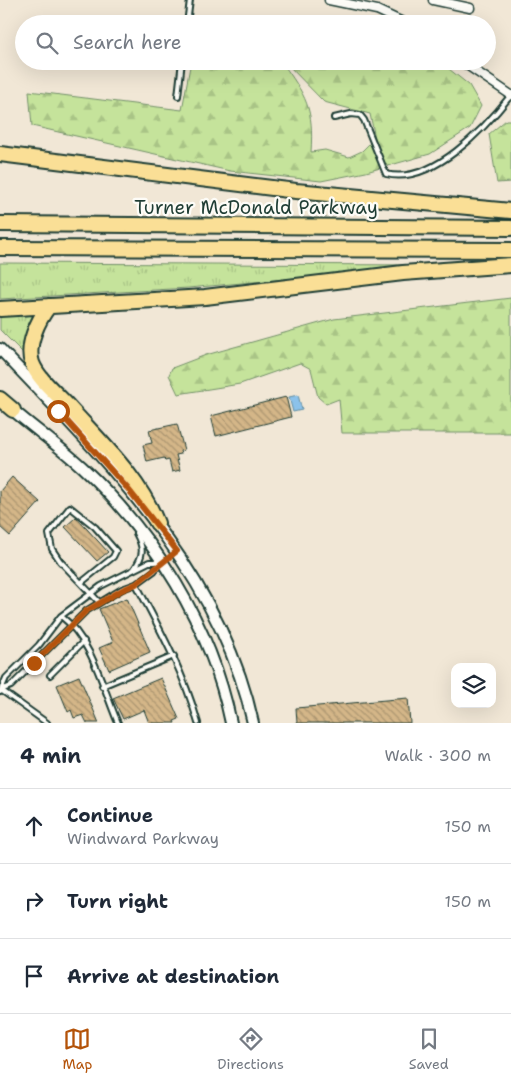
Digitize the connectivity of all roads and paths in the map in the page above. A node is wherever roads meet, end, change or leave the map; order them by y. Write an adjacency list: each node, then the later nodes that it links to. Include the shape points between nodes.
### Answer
1 (190, 0): 5 (lane)
2 (330, 0): 6 (street)
3 (433, 0): 4 (street)
4 (470, 8)
5 (188, 15)
6 (387, 15)
7 (181, 70): 10 (lane)
8 (474, 70): 9 (street)
9 (511, 95): 11 (lane, via 489,123 457,151 437,163 397,177 386,174 360,115)
10 (178, 96)
11 (334, 118)
12 (0, 154): 13 (highway, via 322,194)
13 (511, 211)
14 (0, 224): 15 (highway, Turner McDonald Parkway)
15 (511, 228)
16 (0, 248): 17 (highway)
17 (511, 250)
18 (511, 265): 19 (highway, via 403,273 205,297)
19 (49, 306): 20 (highway); 25 (highway, via 35,332 31,346 32,362 46,382 127,471 147,500)
20 (0, 309)
21 (0, 349): 25 (main road)
22 (0, 399): 23 (highway)
23 (13, 410): 24 (main road)
24 (106, 491): 27 (main road); 28 (lane, via 143,546 143,555)
25 (157, 523): 26 (main road)
26 (177, 551): 27 (main road); 44 (main road, via 195,578 225,638)
27 (161, 562): 28 (lane, via 149,562); 30 (lane); 43 (main road, via 198,624)
28 (132, 571): 31 (lane)
29 (82, 582): 29 (lane, via 116,551 95,527 70,507 49,534 52,549 60,561); 31 (lane)
30 (136, 584): 32 (lane); 36 (lane)
31 (92, 593): 32 (lane); 33 (lane)
32 (99, 602): 34 (lane)
33 (60, 616): 34 (lane); 39 (lane, via 39,645 6,678)
34 (72, 625): 35 (lane); 39 (lane, via 12,686)
35 (84, 641): 37 (lane); 38 (lane)
36 (174, 656): 38 (lane); 42 (lane)
37 (50, 675)
38 (102, 686): 41 (lane)
39 (1, 691): 40 (lane)
40 (47, 723)
41 (118, 723)
42 (198, 723)
43 (231, 723)
44 (253, 723)

